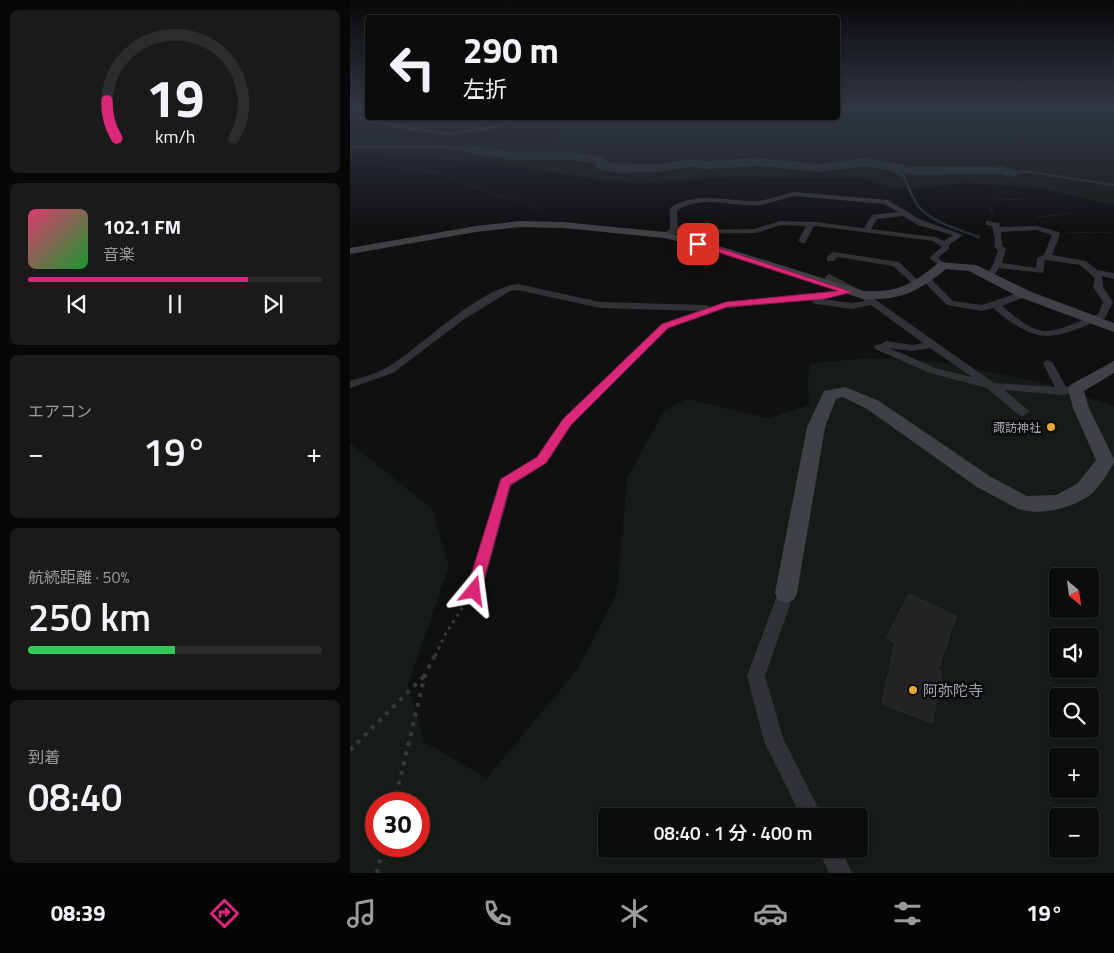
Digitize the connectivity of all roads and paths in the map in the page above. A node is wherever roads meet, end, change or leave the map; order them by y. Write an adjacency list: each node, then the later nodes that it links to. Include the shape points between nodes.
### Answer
1 (350, 161): 6 (path, via 441,172 481,190 525,204)
2 (1021, 199): 7 (path, via 996,200 990,206)
3 (1073, 213): 9 (path, via 1039,217)
4 (902, 217): 8 (street, via 875,217); 11 (street, via 894,204 807,194 785,195 759,203 694,201 678,205 673,210); 13 (street, via 959,235)
5 (810, 224): 8 (street); 11 (street, via 780,223 756,231); 12 (street)
6 (563, 225): 11 (street); 14 (street, via 520,224 476,229)
7 (994, 226): 9 (street); 18 (street, via 998,247 1002,249)
8 (866, 231): 13 (street, via 935,239)
9 (1054, 232): 10 (path); 15 (street)
10 (1114, 232)
11 (669, 234): 23 (street)
12 (802, 241)
13 (944, 244): 17 (street, via 946,247 933,258)
14 (350, 251)
15 (1046, 257): 18 (street, via 1041,258 1040,271); 19 (street, via 1083,263)
16 (830, 259): 22 (street, via 836,254 896,264)
17 (943, 265): 18 (street); 22 (street)
18 (994, 270): 24 (street)
19 (1094, 272): 20 (street); 29 (street, via 1099,278 1098,287 1108,302 1102,316)
20 (1114, 276)
21 (829, 277): 25 (street)
22 (921, 281): 25 (street, via 907,292); 27 (street, via 950,303 982,308)
23 (848, 292): 25 (street); 26 (street)
24 (1024, 294): 27 (street); 29 (street)
25 (868, 299): 26 (street, via 852,306); 31 (street)
26 (788, 300): 28 (street, via 747,302)
27 (995, 306): 29 (street, via 1020,324 1042,334)
28 (714, 309): 34 (street, via 600,305 518,287 508,288 460,318 389,371); 38 (street, via 665,326 567,422 542,460 505,482)
29 (1093, 320): 30 (street)
30 (1114, 328)
31 (932, 344): 35 (street); 35 (street, via 906,348 878,344 934,371)
32 (1048, 363): 36 (street)
33 (1114, 366): 36 (street)
34 (350, 385)
35 (991, 386): 36 (street); 37 (street)
36 (1070, 390): 39 (street, via 1106,461 1084,490 1059,502 1024,504 984,482 873,405 846,392 830,395 816,427)
37 (1023, 412)
38 (474, 591): 40 (path, via 446,633)
39 (786, 593): 43 (street, via 756,676 774,741)
40 (425, 675): 41 (path); 42 (path)
41 (350, 750)
42 (397, 792)
43 (808, 808)
44 (381, 857): 46 (path)
45 (834, 858): 47 (street)
46 (377, 873)
47 (841, 873)

